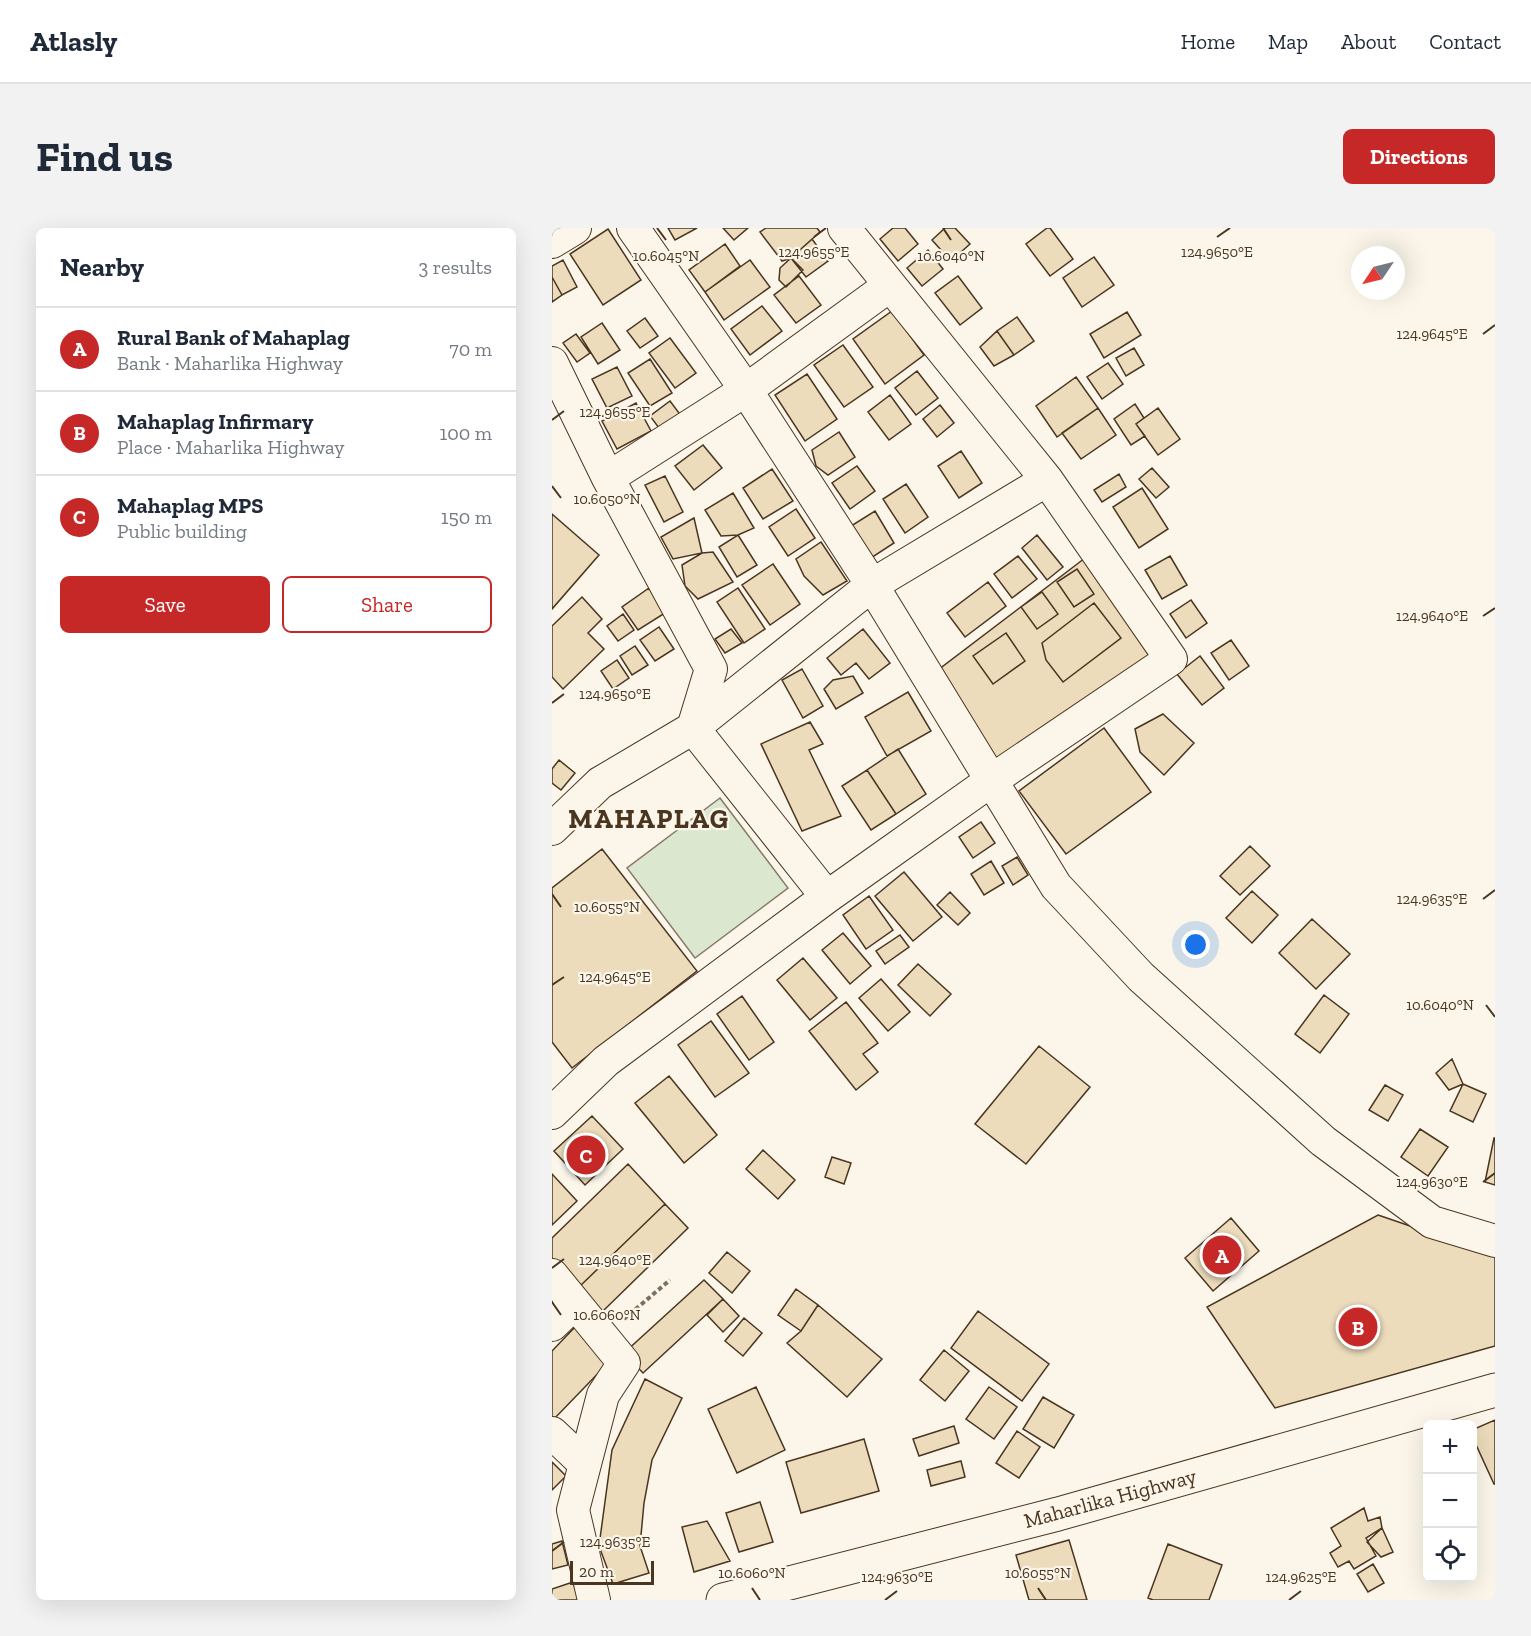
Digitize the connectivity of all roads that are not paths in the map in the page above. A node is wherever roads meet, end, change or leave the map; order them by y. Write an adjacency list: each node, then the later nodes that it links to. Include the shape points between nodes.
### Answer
1 (575, 228): 4 (street)
2 (633, 228): 7 (street)
3 (844, 228): 5 (street)
4 (552, 242)
5 (889, 286): 7 (street); 9 (street)
6 (552, 363): 8 (street)
7 (746, 390): 8 (street); 10 (street)
8 (608, 478): 11 (street, via 711,669)
9 (1047, 480): 10 (street); 12 (street, via 1171,659)
10 (872, 585): 11 (street); 12 (street)
11 (693, 728): 13 (street, via 600,783); 14 (street)
12 (992, 780): 14 (street); 16 (street, via 1056,886 1140,977 1323,1141 1432,1222)
13 (552, 829)
14 (827, 897): 15 (street, via 606,1061)
15 (552, 1113)
16 (1495, 1241)
17 (552, 1275): 18 (street)
18 (575, 1303): 19 (street); 22 (street, via 624,1363 603,1395)
19 (552, 1325)
20 (1495, 1390): 25 (highway, Maharlika Highway, via 1058,1514)
21 (552, 1433): 22 (street)
22 (585, 1464): 23 (street, via 573,1510)
23 (563, 1520): 24 (street)
24 (594, 1600)
25 (723, 1600)

